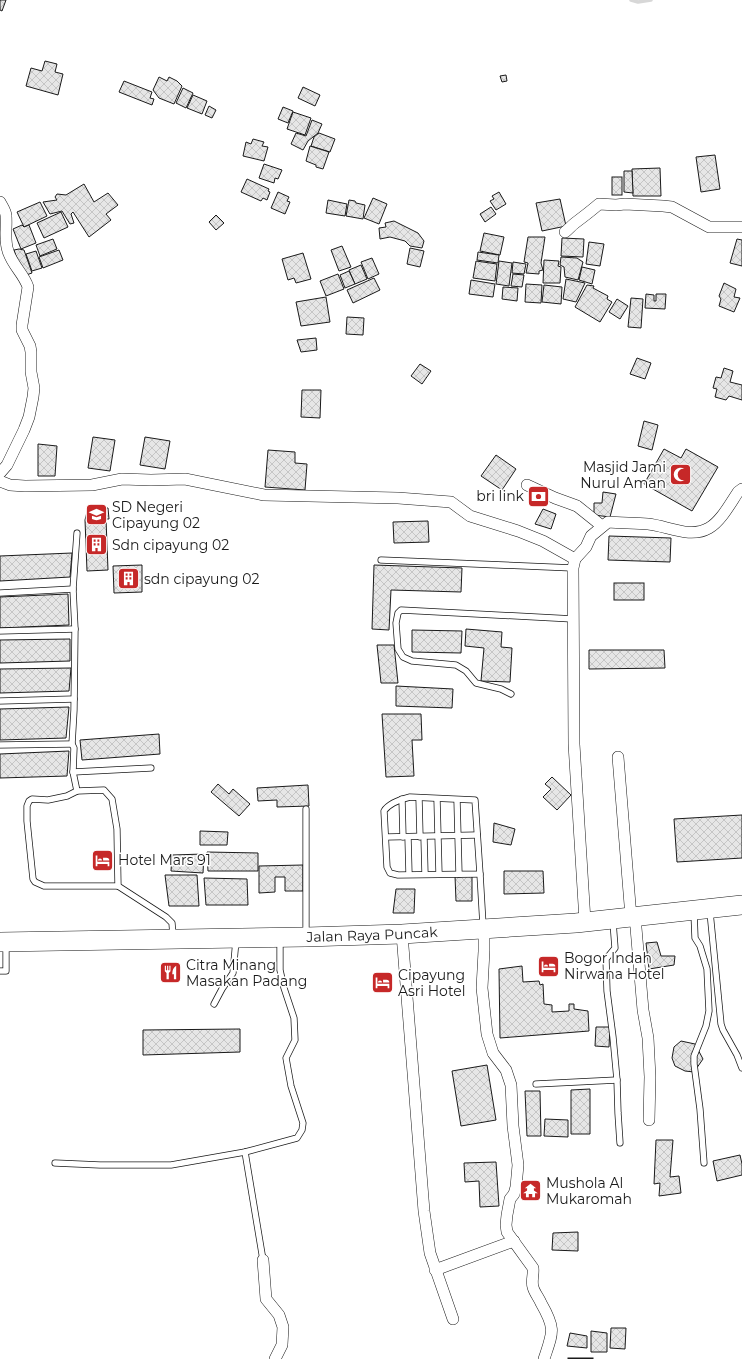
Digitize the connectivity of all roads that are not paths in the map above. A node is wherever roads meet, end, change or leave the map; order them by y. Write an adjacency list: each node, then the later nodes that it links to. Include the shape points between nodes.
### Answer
1 (0, 202): 4 (street, via 6,215 8,251 28,288 22,330 30,346 34,388 29,417 7,465)
2 (742, 227): 3 (street, via 708,227 672,207 599,204)
3 (565, 232)
4 (0, 473)
5 (0, 481): 11 (street, via 25,486 92,485 122,479 185,479 264,495 398,498 451,502 470,516 518,530 543,541)
6 (527, 485): 8 (street, via 577,506)
7 (742, 489): 8 (street, via 715,523 708,529 698,532 649,524 608,522)
8 (602, 526): 11 (street, via 591,536)
9 (77, 533): 12 (lane)
10 (381, 560): 11 (lane)
11 (574, 564): 14 (street)
12 (73, 589): 13 (lane); 15 (lane)
13 (0, 593)
14 (573, 619): 17 (lane, via 401,610 398,613 398,650 407,660 456,665 466,671 476,683); 46 (street, via 574,744)
15 (75, 629): 16 (lane); 18 (lane)
16 (0, 631)
17 (511, 694)
18 (74, 699): 19 (lane); 20 (lane)
19 (0, 701)
20 (72, 744): 21 (lane); 24 (lane)
21 (0, 745)
22 (618, 757): 45 (street)
23 (151, 768): 24 (lane)
24 (73, 772): 25 (lane)
25 (76, 791): 42 (lane, via 104,790 112,799 118,842); 42 (lane, via 48,800 29,801 27,820 33,879 44,886)
26 (419, 798): 27 (lane); 28 (lane); 36 (lane)
27 (402, 799): 34 (lane, via 384,811); 35 (lane)
28 (437, 799): 29 (lane); 32 (lane)
29 (457, 800): 31 (lane, via 476,800); 33 (lane)
30 (306, 809): 50 (lane)
31 (477, 835): 33 (lane); 41 (lane)
32 (438, 836): 33 (lane); 36 (lane); 39 (lane)
33 (458, 836): 40 (lane)
34 (386, 837): 35 (lane); 37 (lane, via 389,872 392,875)
35 (405, 837): 36 (lane); 37 (lane)
36 (422, 837): 38 (lane)
37 (409, 874): 38 (lane)
38 (425, 874): 39 (lane)
39 (439, 874): 40 (lane)
40 (459, 874): 41 (lane)
41 (480, 874): 47 (lane)
42 (118, 886): 51 (lane, via 166,917 172,923)
43 (742, 905): 44 (highway, Jalan Raya Puncak)
44 (702, 909): 45 (highway, Jalan Raya Puncak); 56 (lane, via 721,1024); 63 (lane, via 695,938 707,969 709,1011 694,1056 694,1064)
45 (626, 917): 46 (highway, Jalan Raya Puncak); 57 (lane, via 615,948 606,959); 59 (street, via 648,1038)
46 (585, 921): 47 (highway, Jalan Raya Puncak)
47 (484, 929): 48 (highway, Jalan Raya Puncak); 64 (street, via 482,988 487,1034 493,1053 506,1070 511,1085 518,1174 516,1187 510,1199 506,1226)
48 (402, 934): 50 (highway, Jalan Raya Puncak); 66 (street, via 424,1211)
49 (280, 937): 50 (highway, Jalan Raya Puncak); 52 (highway, Jalan Raya Puncak); 61 (lane, via 280,970 295,1028 295,1040 286,1058 302,1130 297,1138)
50 (306, 937)
51 (174, 938): 52 (highway, Jalan Raya Puncak); 53 (highway, Jalan Raya Puncak)
52 (236, 938): 55 (lane, via 233,973)
53 (3, 942): 54 (lane, via 6,971)
54 (0, 971)
55 (214, 1004)
56 (742, 1068)
57 (617, 1080): 58 (lane); 60 (lane)
58 (536, 1084)
59 (649, 1120)
60 (620, 1143)
61 (245, 1152): 62 (lane, via 171,1165); 65 (lane)
62 (55, 1163)
63 (704, 1163)
64 (514, 1241): 66 (street); 69 (street, via 533,1268 532,1287 552,1327 552,1336)
65 (263, 1260): 68 (street, via 266,1299 279,1314 283,1327 282,1344)
66 (435, 1270): 67 (street)
67 (453, 1319)
68 (275, 1359)
69 (544, 1359)

